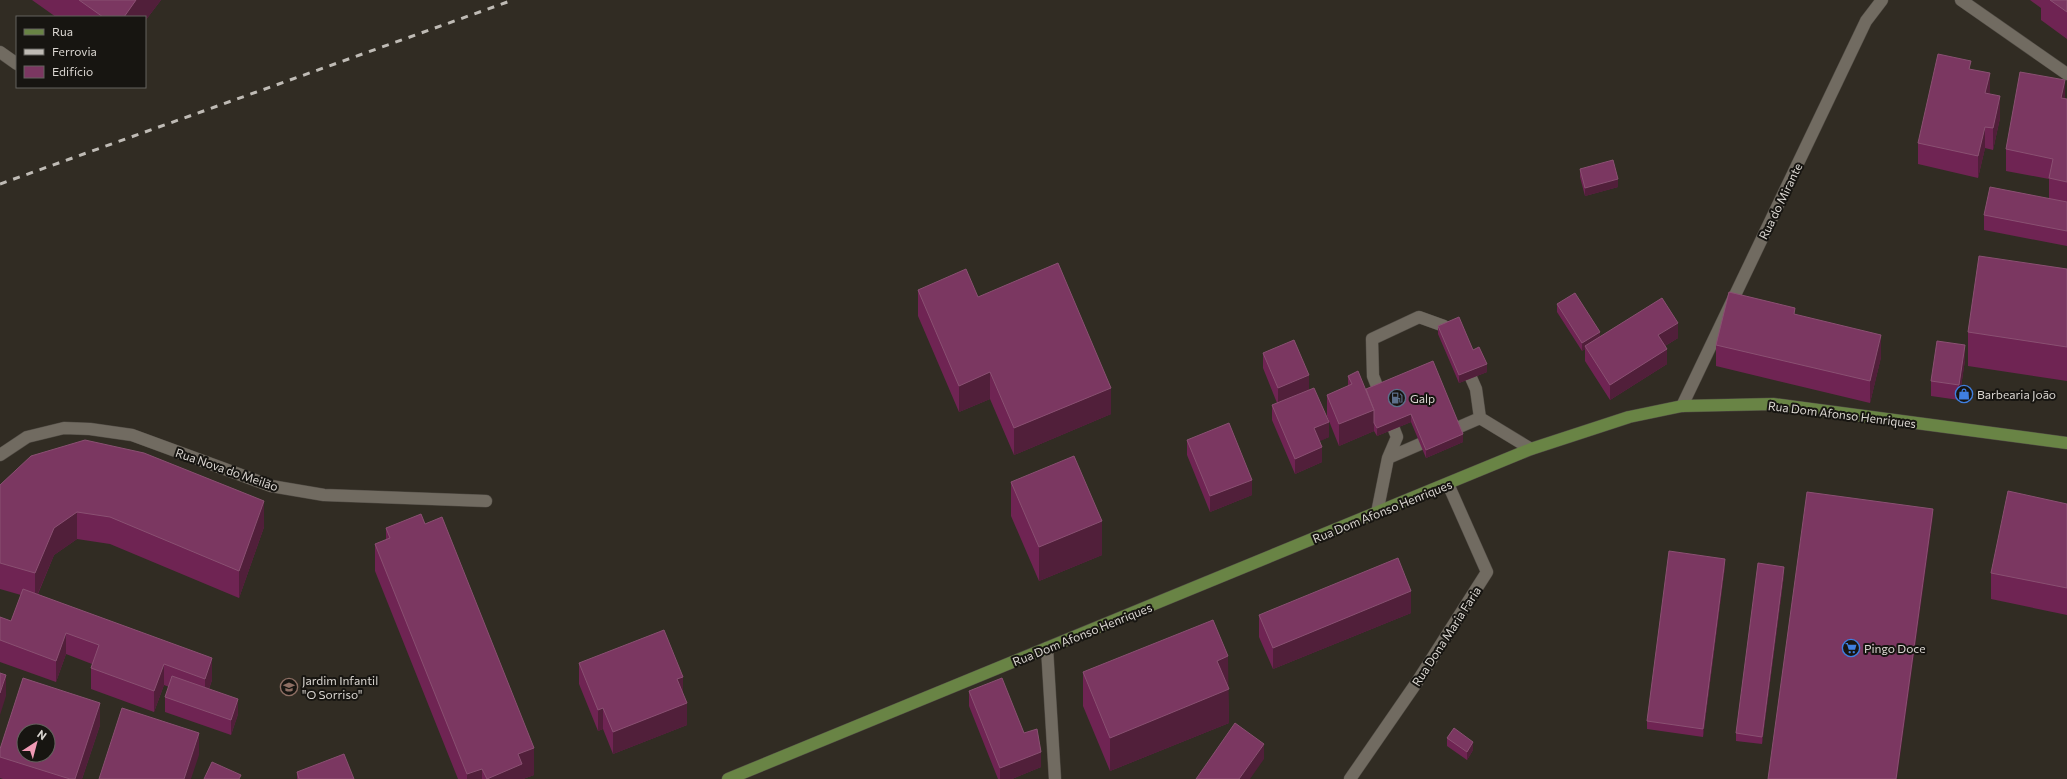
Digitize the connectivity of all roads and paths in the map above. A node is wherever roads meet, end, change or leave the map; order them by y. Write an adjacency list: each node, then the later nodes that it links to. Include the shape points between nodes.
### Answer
1 (1882, 0): 6 (street, Rua do Mirante, via 1866,21)
2 (1961, 0): 5 (street)
3 (0, 52): 4 (street)
4 (16, 63)
5 (2067, 74)
6 (1682, 406): 8 (main road, Rua Dom Afonso Henriques, via 1773,404); 9 (main road, Rua Dom Afonso Henriques, via 1629,417)
7 (1480, 418): 9 (street); 11 (street); 11 (street, via 1476,389 1444,326 1419,317 1372,339 1373,376 1397,437)
8 (2067, 443)
9 (1531, 449): 12 (main road, Rua Dom Afonso Henriques)
10 (0, 455): 13 (street, Rua Nova do Meilão, via 27,436 64,428 90,429 132,435 278,487 324,495)
11 (1388, 458): 14 (street)
12 (1448, 484): 14 (main road, Rua Dom Afonso Henriques); 18 (street, Rua Dona Maria Faria, via 1488,572)
13 (486, 501)
14 (1377, 513): 15 (main road, Rua Dom Afonso Henriques)
15 (1047, 648): 16 (main road, Rua Dom Afonso Henriques); 17 (street)
16 (728, 779)
17 (1055, 779)
18 (1350, 779)

